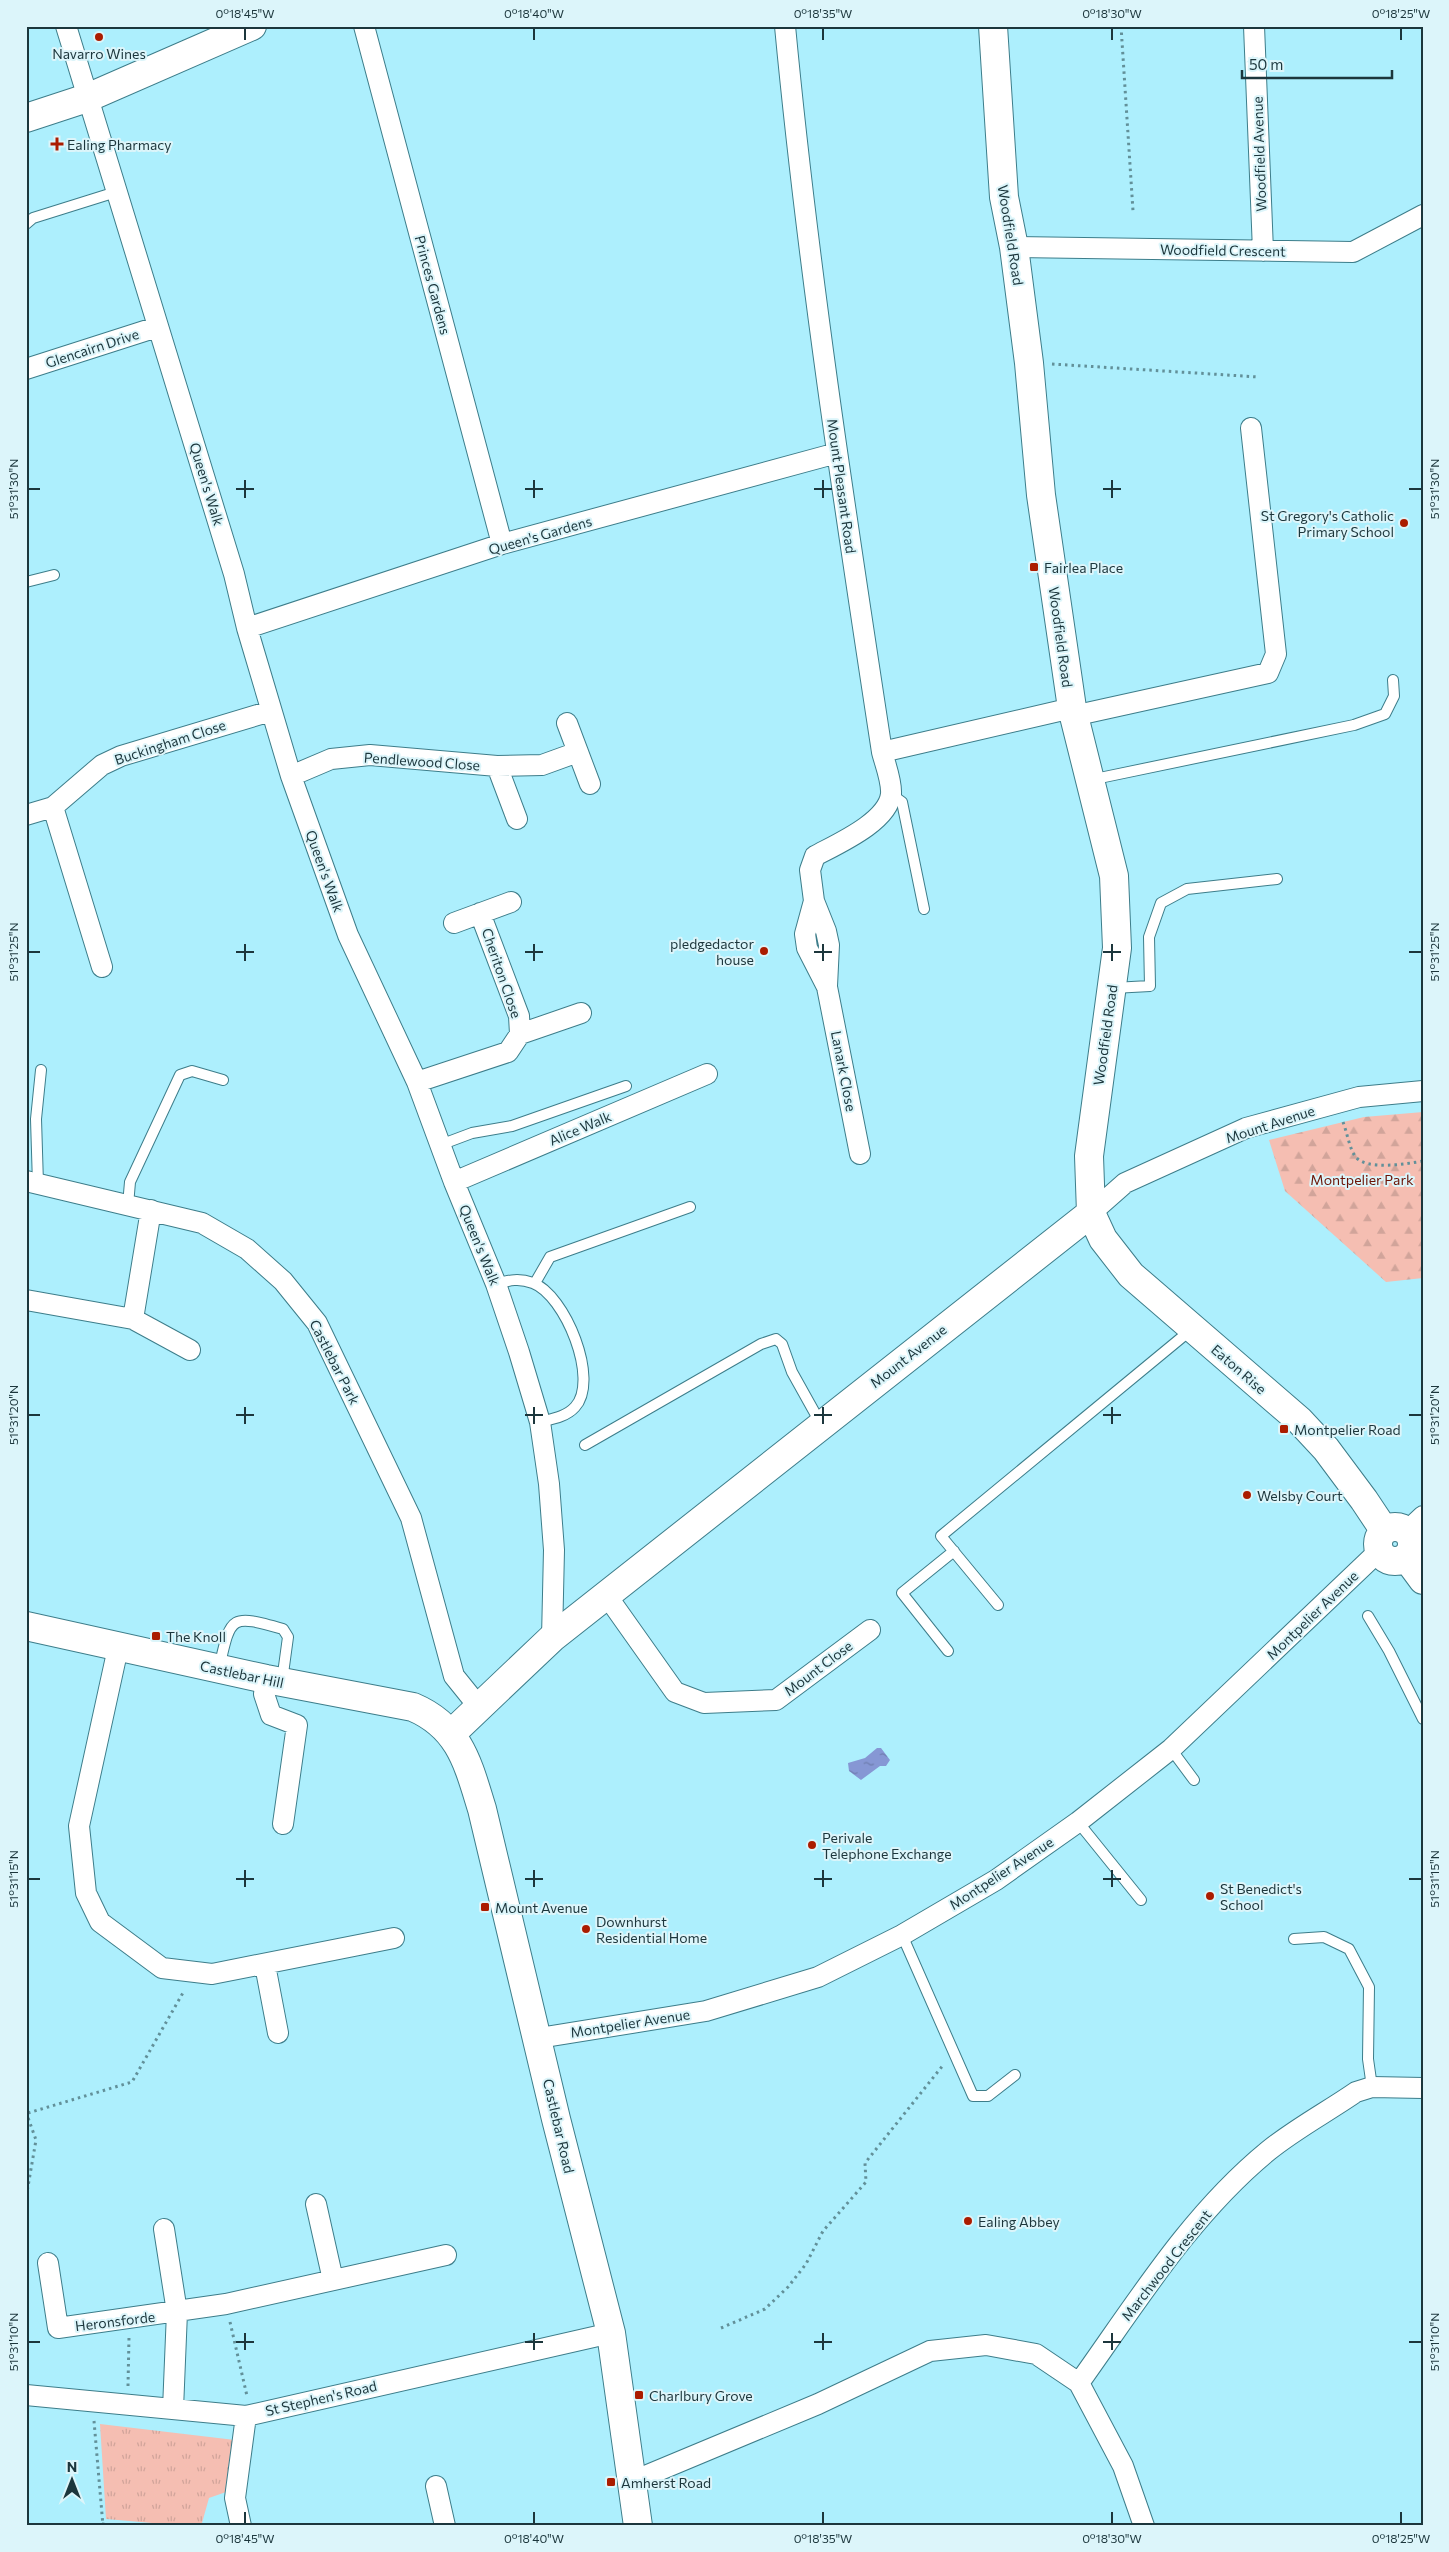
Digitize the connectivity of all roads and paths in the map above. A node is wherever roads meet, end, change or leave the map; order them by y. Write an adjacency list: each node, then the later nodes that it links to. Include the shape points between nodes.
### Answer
1 (66, 26): 8 (street, Queen's Walk)
2 (252, 26): 8 (street)
3 (364, 26): 22 (street, Princes Gardens)
4 (786, 26): 21 (street, Mount Pleasant Road, via 796,139)
5 (993, 26): 14 (street, Woodfield Road, via 1004,197)
6 (1121, 26): 11 (path)
7 (1254, 26): 15 (street, Woodfield Avenue)
8 (87, 98): 9 (street); 10 (street, Queen's Walk)
9 (26, 118)
10 (116, 192): 13 (lane, via 33,218); 16 (street, Queen's Walk)
11 (1132, 211)
12 (1423, 215): 15 (street, Woodfield Crescent, via 1353,252)
13 (26, 224)
14 (1014, 247): 15 (street, Woodfield Crescent); 17 (street, Woodfield Road)
15 (1263, 251)
16 (157, 327): 18 (street, Glencairn Drive); 25 (street, Queen's Walk, via 234,574)
17 (1029, 363): 19 (path); 28 (street, Woodfield Road, via 1041,495)
18 (26, 369)
19 (1259, 377)
20 (1251, 428): 28 (street, via 1276,654 1268,673)
21 (836, 454): 22 (street, Queen's Gardens); 31 (street, Mount Pleasant Road)
22 (502, 544): 25 (street, Queen's Gardens)
23 (54, 574): 24 (lane)
24 (26, 582)
25 (247, 628): 27 (street, Queen's Walk)
26 (1393, 680): 34 (lane, via 1394,696 1385,714 1354,725)
27 (271, 710): 33 (street, Queen's Walk); 37 (street, Buckingham Close, via 121,756 102,765)
28 (1072, 712): 31 (street); 34 (street, Woodfield Road)
29 (567, 723): 30 (street)
30 (578, 752): 32 (street, Pendlewood Close, via 542,765); 35 (street)
31 (882, 752): 36 (street)
32 (497, 766): 33 (street, Pendlewood Close, via 370,755 331,759); 39 (street, Pendlewood Close)
33 (291, 776): 52 (street, Queen's Walk, via 348,935)
34 (1089, 780): 46 (street, Woodfield Road, via 1114,876 1117,948)
35 (590, 784)
36 (891, 794): 42 (lane, via 902,802); 57 (street, Lanark Close, via 880,815 856,834 815,856 810,870 814,901 805,934 807,948 827,987)
37 (53, 807): 38 (street, Buckingham Close); 45 (street)
38 (26, 815)
39 (517, 819)
40 (1277, 879): 46 (lane, via 1188,889 1161,903 1149,937 1150,986)
41 (511, 902): 43 (street, Cheriton Close)
42 (924, 909)
43 (480, 913): 44 (street, Cheriton Close); 48 (street, Cheriton Close, via 519,1016)
44 (454, 923)
45 (102, 967)
46 (1112, 988): 64 (street, Woodfield Road, via 1089,1156)
47 (581, 1013): 48 (street, Cheriton Close)
48 (520, 1034): 52 (street, Cheriton Close, via 508,1052)
49 (41, 1070): 60 (lane)
50 (707, 1074): 59 (street, Alice Walk)
51 (223, 1080): 61 (lane, via 192,1071 180,1075 130,1182)
52 (417, 1082): 56 (street, Queen's Walk)
53 (626, 1086): 56 (lane, via 512,1126 472,1133)
54 (1423, 1091): 55 (street, Mount Avenue)
55 (1336, 1102): 58 (path, via 1355,1156 1365,1164 1400,1165); 64 (street, Mount Avenue, via 1246,1128 1125,1183)
56 (440, 1145): 59 (street, Queen's Walk)
57 (860, 1154)
58 (1423, 1161)
59 (454, 1182): 65 (street, Queen's Walk)
60 (32, 1183): 61 (street, Castlebar Park)
61 (128, 1205): 63 (street, Castlebar Park)
62 (690, 1207): 66 (lane, via 550,1257)
63 (151, 1210): 68 (street); 87 (street, Castlebar Park, via 202,1223 247,1249 283,1281 317,1323 411,1518 454,1676)
64 (1091, 1213): 69 (street, Eaton Rise, via 1103,1239 1131,1276); 72 (street, Mount Avenue)
65 (496, 1284): 66 (lane, via 514,1279); 71 (street, Queen's Walk)
66 (535, 1284): 71 (lane, via 552,1296 563,1310 583,1365 584,1384 576,1406 562,1416)
67 (26, 1300): 68 (street)
68 (133, 1319): 70 (street)
69 (1192, 1329): 74 (street, Eaton Rise, via 1298,1420 1321,1443 1364,1500); 75 (lane, via 941,1536)
70 (190, 1350)
71 (540, 1422): 82 (street, Queen's Walk, via 554,1550)
72 (822, 1425): 73 (lane, via 792,1372 782,1344 776,1339 761,1344); 77 (street, Mount Avenue)
73 (585, 1444)
74 (1400, 1537): 76 (street, Eaton Rise); 90 (street, Montpelier Avenue)
75 (954, 1551): 78 (lane); 84 (lane, via 902,1593)
76 (1423, 1580)
77 (607, 1596): 81 (street, Mount Close, via 675,1692 704,1703 776,1700); 82 (street, Mount Avenue)
78 (998, 1605)
79 (1368, 1616): 88 (lane)
80 (26, 1626): 83 (street, Castlebar Hill)
81 (870, 1630)
82 (552, 1638): 87 (street, Mount Avenue)
83 (118, 1648): 85 (street, Castlebar Hill); 99 (street, via 79,1826 86,1893 100,1922 162,1968)
84 (948, 1651)
85 (219, 1669): 86 (street, Castlebar Hill); 86 (lane, via 229,1628 246,1620 266,1624 283,1629 288,1637)
86 (274, 1681): 89 (street, Castlebar Hill, via 413,1707 426,1712); 93 (street, via 264,1694 271,1715 297,1725)
87 (479, 1707): 89 (street, Mount Avenue)
88 (1423, 1719)
89 (452, 1733): 101 (street, Castlebar Road, via 467,1760 482,1809 505,1912)
90 (1171, 1749): 91 (lane); 92 (street, Montpelier Avenue)
91 (1194, 1780)
92 (1078, 1822): 94 (lane); 95 (street, Montpelier Avenue, via 996,1880)
93 (283, 1824)
94 (1141, 1900)
95 (902, 1935): 101 (street, Montpelier Avenue, via 818,1977 706,2011); 102 (lane)
96 (394, 1938): 98 (street)
97 (1294, 1939): 104 (lane, via 1324,1937 1349,1949 1369,1987 1368,2059)
98 (266, 1965): 99 (street, via 212,1974); 100 (street)
99 (193, 1972): 106 (path, via 180,2001 132,2082)
100 (278, 2033)
101 (539, 2038): 117 (street, Castlebar Road, via 556,2119)
102 (953, 2051): 103 (lane, via 973,2096 988,2096); 116 (path, via 866,2163 866,2182 823,2231 806,2264 788,2286 765,2309)
103 (1015, 2075)
104 (1372, 2088): 105 (street, Marchwood Crescent); 118 (street, Marchwood Crescent, via 1356,2092 1268,2151 1202,2215 1159,2269)
105 (1423, 2088)
106 (27, 2112): 107 (path, via 36,2140)
107 (26, 2198)
108 (316, 2204): 112 (street)
109 (164, 2229): 114 (street, Heronsforde)
110 (446, 2255): 112 (street, Heronsforde)
111 (48, 2263): 115 (street, Heronsforde, via 58,2328)
112 (333, 2280): 113 (street, Heronsforde)
113 (226, 2304): 114 (street, Heronsforde); 123 (path)
114 (177, 2312): 115 (street, Heronsforde); 122 (street, Heronsforde)
115 (130, 2319): 121 (path)
116 (721, 2328)
117 (611, 2332): 123 (street, St Stephen's Road); 124 (street, Castlebar Road)
118 (1079, 2383): 124 (street, via 1036,2354 986,2344 930,2351 818,2404); 131 (street, via 1123,2466)
119 (26, 2394): 120 (street, St Stephen's Road)
120 (93, 2401): 121 (street, St Stephen's Road); 126 (path)
121 (127, 2403): 122 (street, St Stephen's Road)
122 (173, 2409): 123 (street, St Stephen's Road)
123 (248, 2415): 128 (street, via 235,2498)
124 (631, 2482): 130 (street, Castlebar Road)
125 (436, 2486): 129 (street)
126 (103, 2525): 127 (path)
127 (135, 2526)
128 (241, 2526)
129 (445, 2526)
130 (638, 2526)
131 (1144, 2526)

